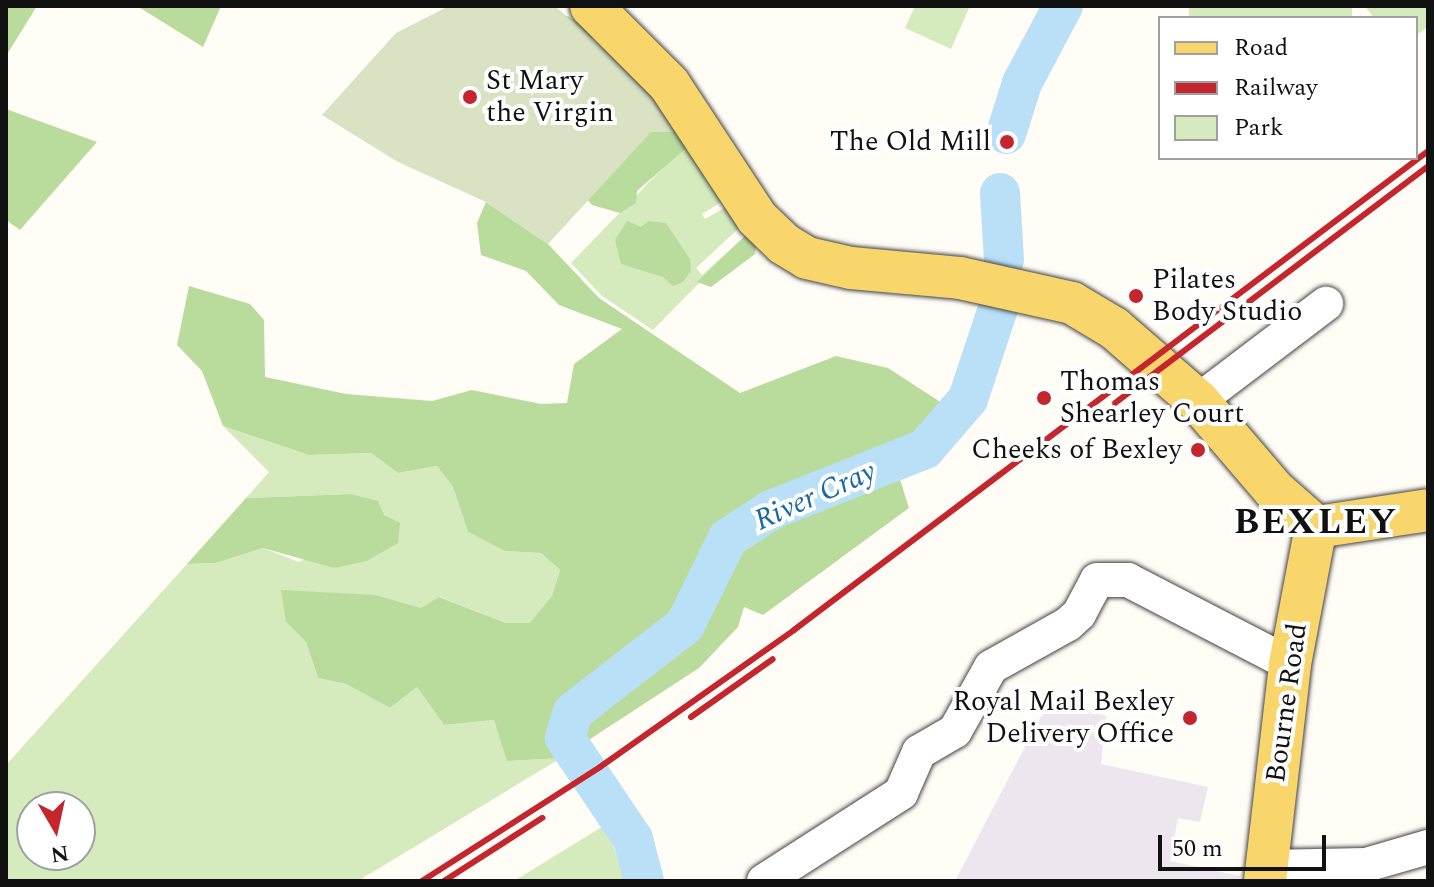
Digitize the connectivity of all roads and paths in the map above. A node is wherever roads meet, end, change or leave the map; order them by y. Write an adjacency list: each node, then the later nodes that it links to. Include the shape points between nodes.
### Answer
1 (591, 6): 3 (main road, via 669,84 757,218 784,244 807,258 851,268 1000,284 1072,303 1101,320)
2 (1326, 304): 3 (street)
3 (1198, 401): 5 (main road, via 1274,490)
4 (1428, 510): 5 (main road)
5 (1316, 527): 6 (main road, Bourne Road)
6 (1290, 664): 8 (main road, Bourne Road); 10 (street, via 1128,580 1097,580 1068,624 991,667 955,731 919,752 901,793)
7 (1428, 847): 9 (street)
8 (1266, 874): 9 (street)
9 (1334, 874)
10 (764, 881)

